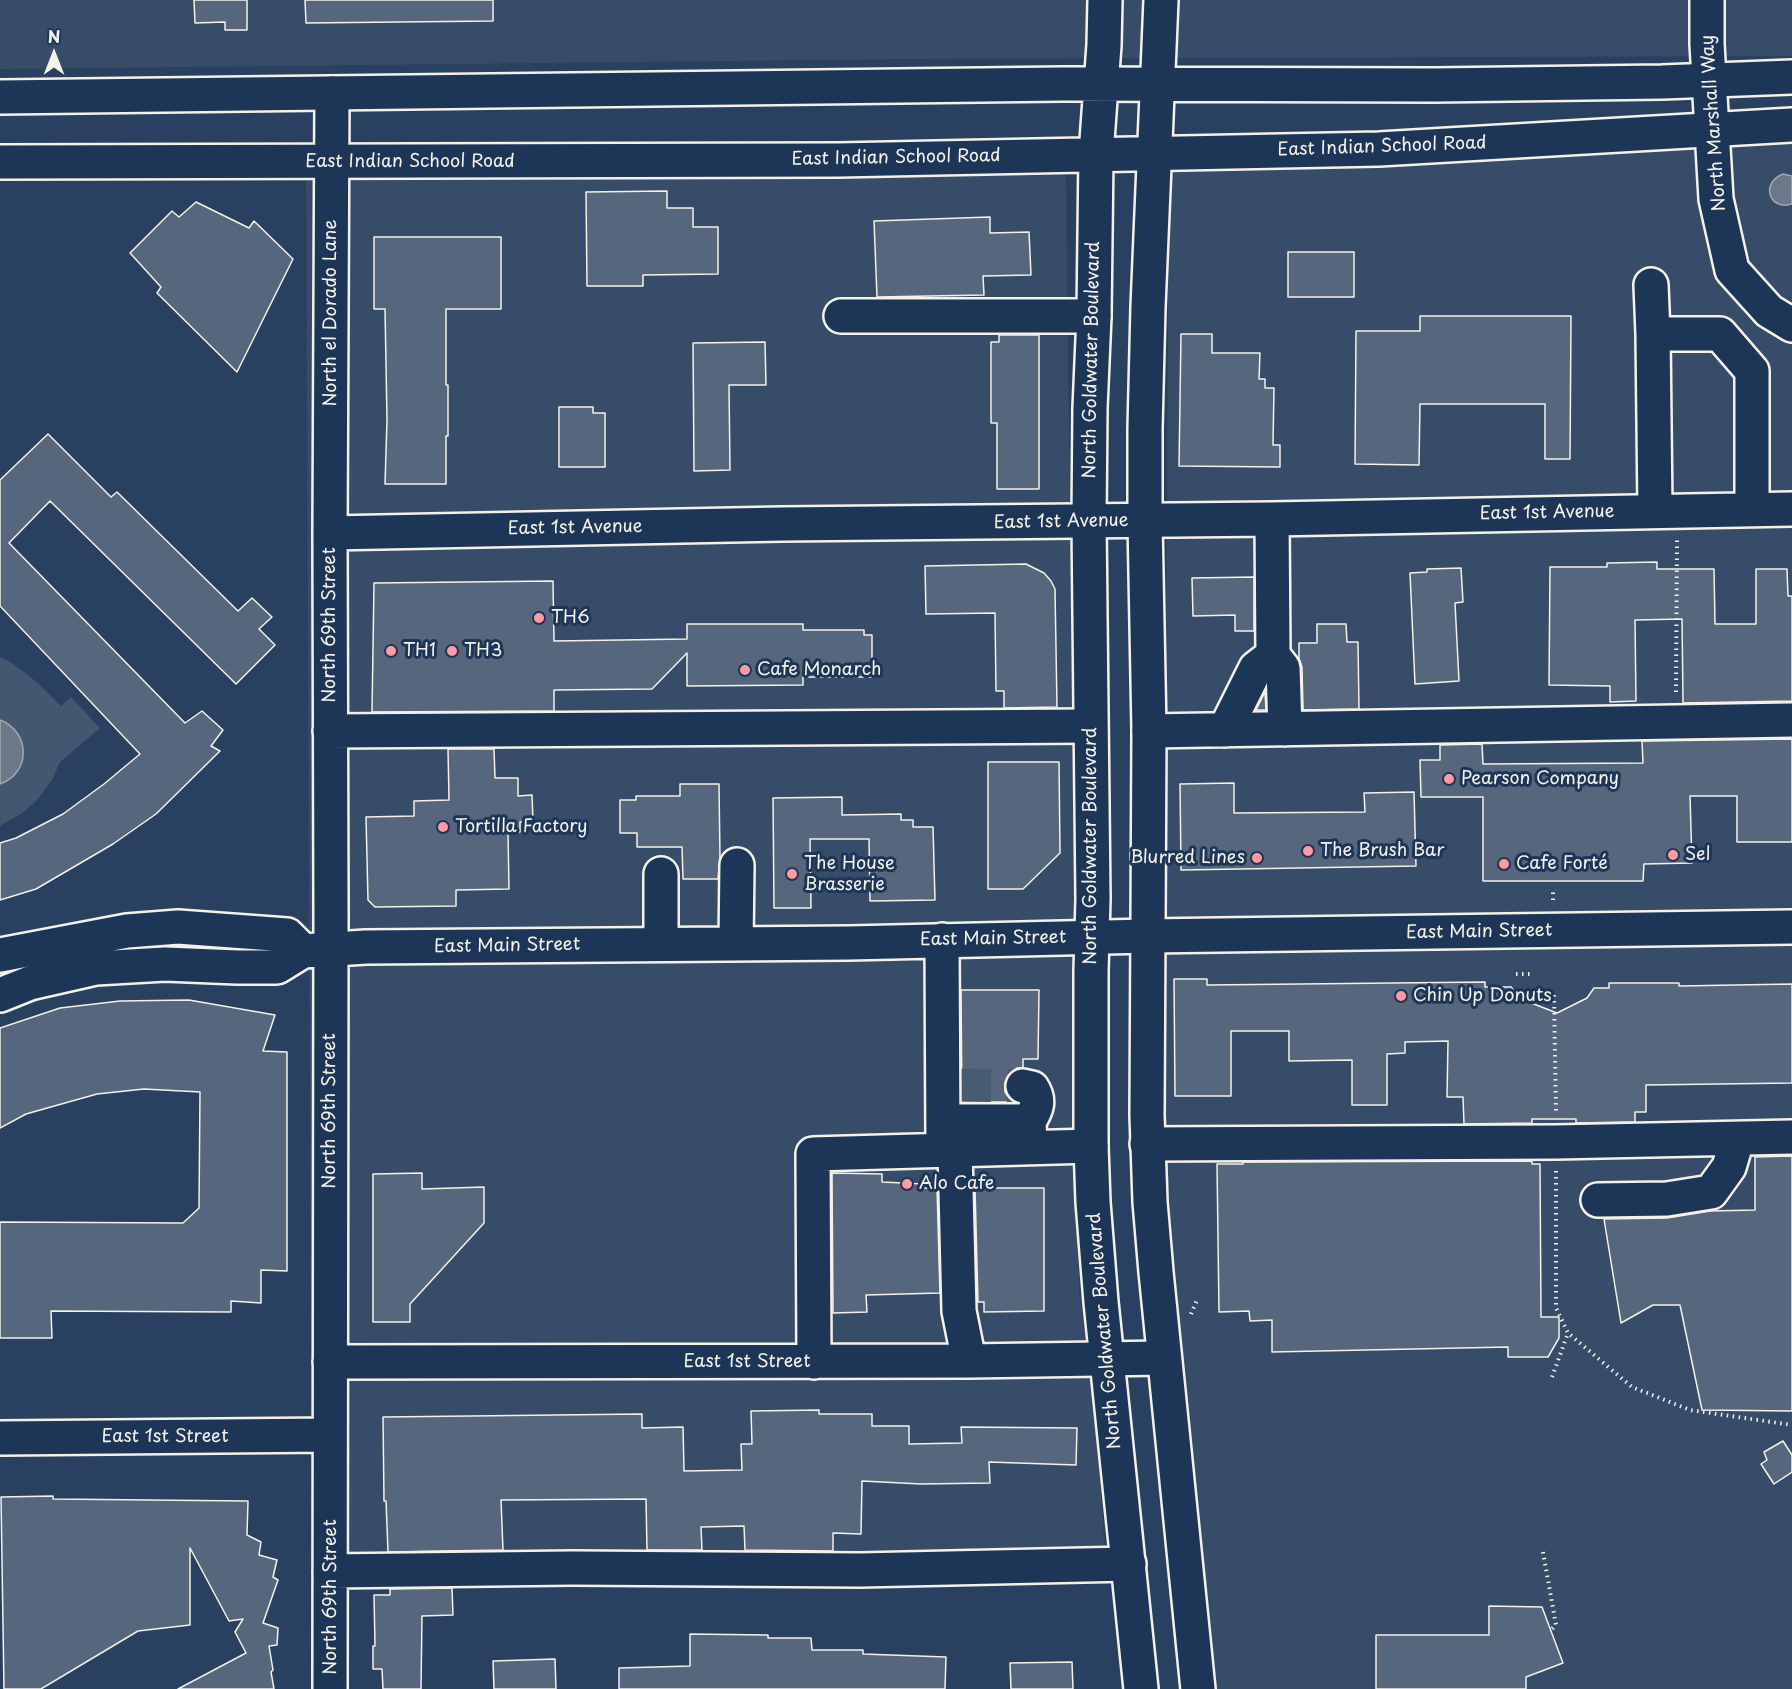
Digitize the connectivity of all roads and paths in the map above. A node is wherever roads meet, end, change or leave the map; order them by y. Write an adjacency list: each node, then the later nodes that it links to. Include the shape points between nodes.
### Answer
1 (1105, 0): 6 (main road, North Goldwater Boulevard)
2 (1161, 0): 7 (main road)
3 (1707, 0): 5 (main road, North Marshall Way)
4 (1792, 77): 5 (main road)
5 (1709, 81): 7 (main road); 11 (main road, North Marshall Way)
6 (1101, 84): 7 (main road); 8 (main road); 13 (main road, North Goldwater Boulevard)
7 (1159, 85): 12 (main road)
8 (332, 93): 9 (main road); 15 (main road, North el Dorado Lane)
9 (0, 97)
10 (1792, 125): 11 (main road, East Indian School Road)
11 (1711, 130): 12 (main road, East Indian School Road, via 1396,149); 19 (main road, North Marshall Way, via 1716,199 1732,270 1769,311)
12 (1156, 153): 13 (main road, East Indian School Road); 25 (main road, via 1147,346)
13 (1096, 154): 15 (main road, East Indian School Road, via 827,160); 18 (main road, North Goldwater Boulevard)
14 (0, 162): 15 (main road, East Indian School Road)
15 (332, 162): 27 (main road, North el Dorado Lane)
16 (1651, 285): 20 (main road)
17 (841, 316): 18 (main road)
18 (1094, 316): 26 (main road, North Goldwater Boulevard)
19 (1792, 324)
20 (1653, 334): 21 (main road, via 1720,334 1752,371); 23 (main road)
21 (1752, 509): 22 (main road, East 1st Avenue); 23 (main road, East 1st Avenue)
22 (1792, 509)
23 (1655, 511): 24 (main road, East 1st Avenue)
24 (1272, 519): 25 (main road, East 1st Avenue); 29 (main road)
25 (1145, 520): 26 (main road, East 1st Avenue); 36 (main road)
26 (1089, 521): 27 (main road, East 1st Avenue); 32 (main road, North Goldwater Boulevard)
27 (330, 532): 35 (main road, North 69th Street)
28 (1677, 540): 31 (path)
29 (1274, 655): 33 (main road, via 1283,668); 34 (main road, via 1256,668)
30 (1792, 720): 31 (main road)
31 (1676, 722): 33 (main road)
32 (1090, 726): 35 (main road); 41 (main road, North Goldwater Boulevard)
33 (1285, 729): 34 (main road)
34 (1225, 730): 36 (main road)
35 (330, 731): 45 (main road, North 69th Street)
36 (1149, 731): 40 (main road)
37 (736, 865): 44 (main road)
38 (662, 874): 43 (main road)
39 (1792, 927): 40 (main road, East Main Street)
40 (1148, 936): 41 (main road, East Main Street); 57 (main road)
41 (1093, 938): 42 (main road, East Main Street); 58 (main road, North Goldwater Boulevard)
42 (942, 940): 44 (main road, East Main Street); 54 (main road, via 950,1085)
43 (661, 944): 44 (main road, East Main Street); 45 (main road, East Main Street)
44 (736, 944)
45 (317, 950): 46 (main road, via 287,935 178,927 127,931); 49 (main road, East Main Street, via 277,967 165,964 96,968 30,983); 66 (main road, North 69th Street)
46 (0, 955)
47 (1516, 974): 48 (path)
48 (1532, 974)
49 (0, 995)
50 (1554, 995): 56 (path)
51 (1023, 1086): 52 (main road, via 1032,1088 1037,1095)
52 (1030, 1134): 54 (main road); 58 (main road)
53 (1792, 1137): 55 (main road)
54 (947, 1140): 65 (main road, via 959,1311); 67 (main road, via 813,1154)
55 (1737, 1140): 56 (main road); 59 (main road, via 1729,1167 1711,1192 1667,1199)
56 (1556, 1142): 57 (main road); 62 (path, via 1556,1308)
57 (1147, 1144): 63 (main road)
58 (1091, 1146): 64 (main road, North Goldwater Boulevard)
59 (1598, 1200)
60 (1197, 1300): 61 (path)
61 (1190, 1316)
62 (1568, 1333): 68 (path); 69 (path, via 1632,1387 1690,1410)
63 (1164, 1358): 64 (main road, East 1st Street); 78 (main road)
64 (1107, 1359): 65 (main road, East 1st Street); 73 (main road, North Goldwater Boulevard)
65 (969, 1361): 67 (main road, East 1st Street)
66 (330, 1362): 67 (main road, East 1st Street); 70 (main road, North 69th Street)
67 (814, 1362)
68 (1552, 1377)
69 (1792, 1425)
70 (330, 1435): 71 (main road, East 1st Street); 74 (main road, North 69th Street)
71 (0, 1438)
72 (1543, 1551): 75 (path, via 1556,1625)
73 (1129, 1564): 74 (main road, via 860,1570); 77 (main road, North Goldwater Boulevard)
74 (330, 1571): 76 (main road, North 69th Street)
75 (1551, 1630)
76 (330, 1689)
77 (1141, 1689)
78 (1198, 1689)

